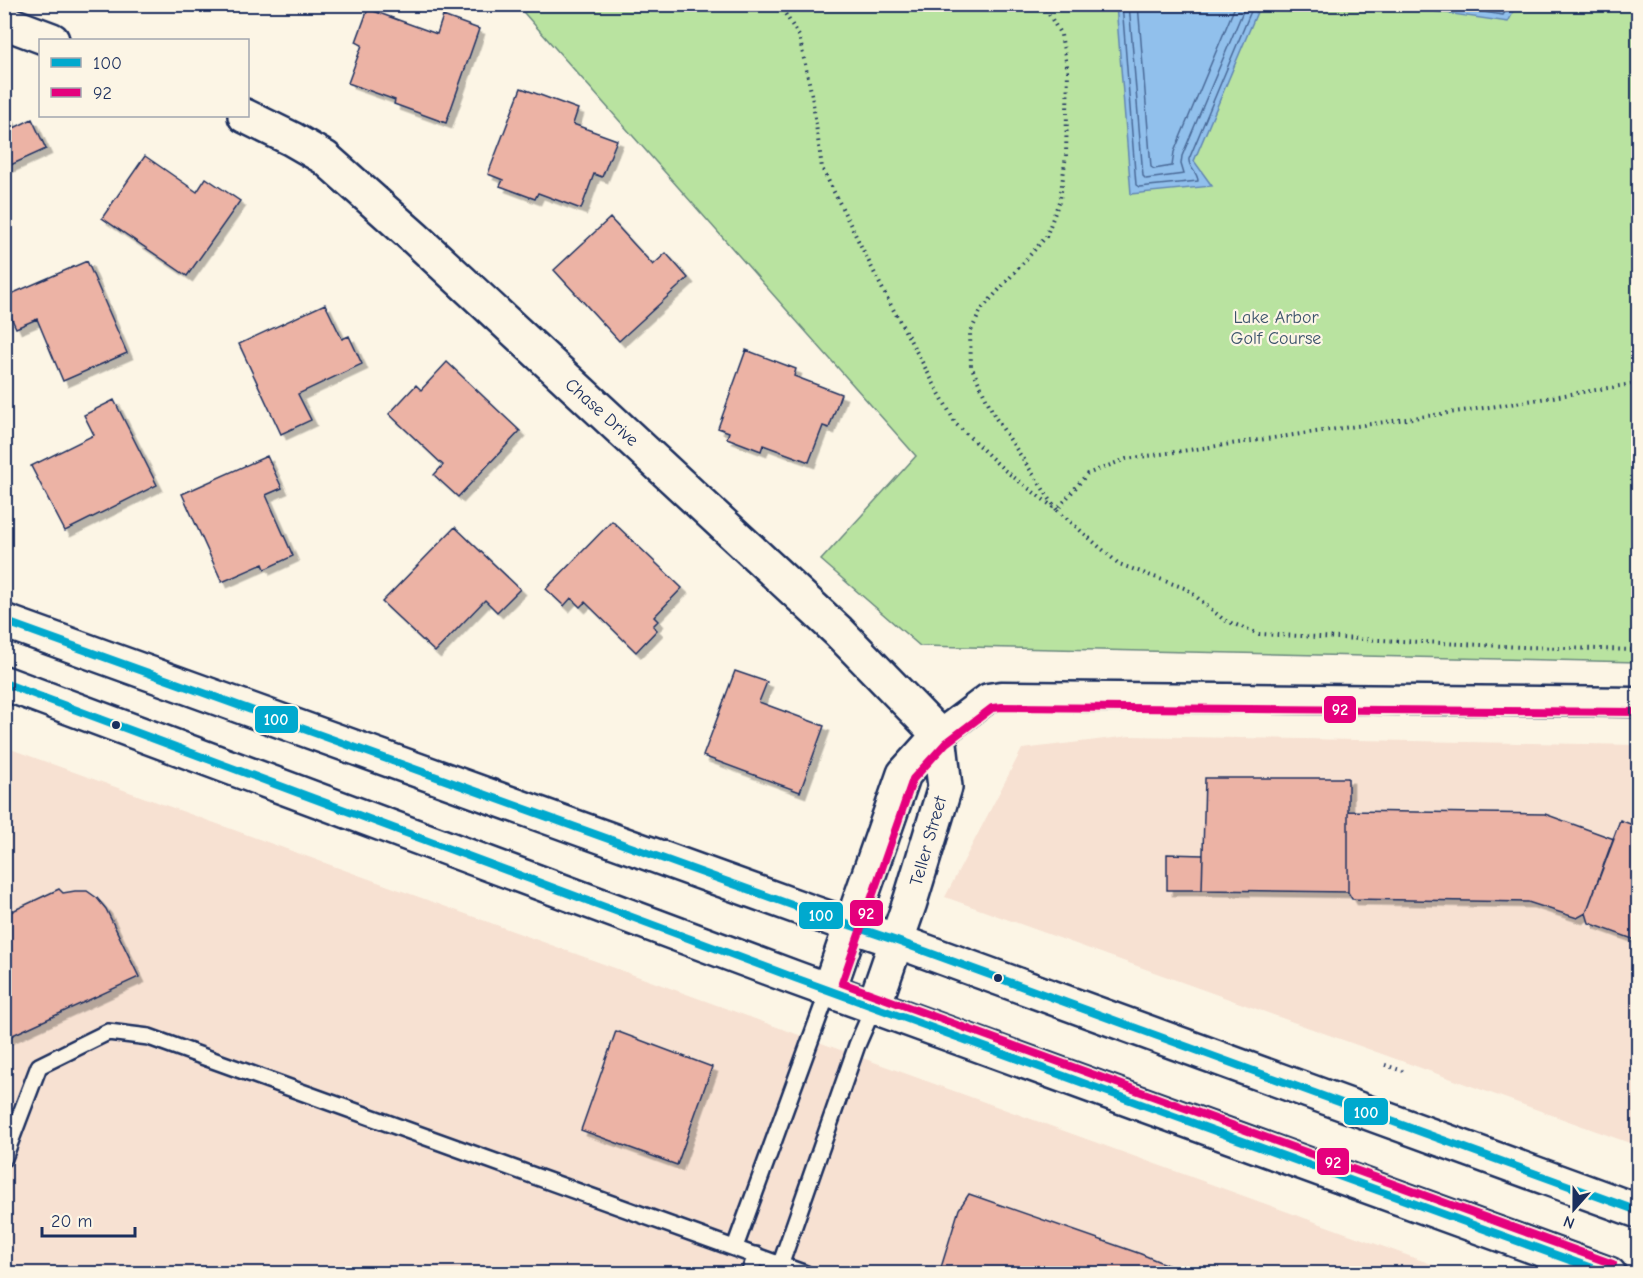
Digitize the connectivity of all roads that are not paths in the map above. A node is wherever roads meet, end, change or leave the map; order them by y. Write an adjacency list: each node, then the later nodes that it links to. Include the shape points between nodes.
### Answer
1 (4, 22): 2 (main road)
2 (49, 39)
3 (247, 117): 7 (main road, Chase Drive, via 325,158 416,239 838,631)
4 (4, 621): 8 (main road)
5 (4, 683): 10 (main road)
6 (1638, 702): 7 (street, via 1001,696 988,698)
7 (939, 735): 8 (main road, via 904,774); 9 (main road, Teller Street, via 945,787)
8 (851, 924): 9 (main road); 10 (main road)
9 (897, 941): 11 (main road, Teller Street); 13 (main road)
10 (829, 989): 11 (main road); 14 (lane)
11 (874, 1006): 16 (lane); 19 (main road)
12 (4, 1158): 14 (lane, via 39,1066 108,1032 149,1037)
13 (1638, 1211)
14 (735, 1247): 15 (lane)
15 (756, 1255): 16 (lane); 17 (lane)
16 (781, 1263): 18 (lane)
17 (749, 1274)
18 (807, 1274)
19 (1609, 1274)

